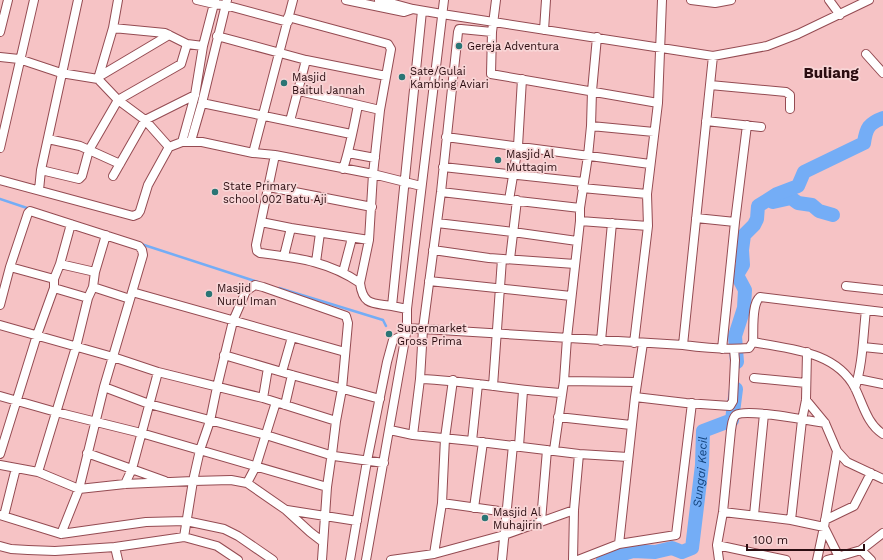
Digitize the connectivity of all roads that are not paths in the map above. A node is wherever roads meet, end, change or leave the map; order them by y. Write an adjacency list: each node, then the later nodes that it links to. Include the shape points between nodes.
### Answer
1 (34, 0): 41 (street)
2 (78, 0): 43 (street)
3 (118, 0): 27 (street)
4 (197, 0): 18 (street)
5 (293, 0): 25 (street)
6 (346, 0): 21 (street, via 404,12)
7 (379, 0): 20 (street)
8 (444, 0): 23 (street)
9 (496, 0): 26 (street)
10 (546, 0): 28 (street)
11 (662, 0): 36 (street)
12 (691, 0): 16 (street)
13 (731, 0): 16 (street, via 715,3)
14 (829, 0): 24 (street)
15 (869, 0): 24 (street)
16 (701, 1)
17 (5, 2): 29 (street)
18 (214, 2): 19 (street); 35 (street)
19 (226, 2): 25 (street); 32 (street)
20 (395, 2): 21 (street)
21 (413, 9): 22 (street)
22 (422, 11): 23 (street); 89 (street)
23 (442, 14): 26 (street); 91 (street)
24 (840, 15): 39 (street, via 767,46)
25 (288, 19): 37 (street); 45 (street, via 388,44 391,49)
26 (493, 22): 28 (street); 30 (street)
27 (112, 28): 31 (street); 46 (street)
28 (544, 30): 33 (street)
29 (0, 32)
30 (492, 32): 47 (street, via 491,74); 67 (street, via 458,30)
31 (169, 35): 34 (street); 46 (street)
32 (217, 36): 37 (street); 53 (street)
33 (597, 37): 36 (street); 50 (street)
34 (187, 44): 35 (street); 52 (street, via 181,64)
35 (203, 46): 51 (street)
36 (661, 48): 39 (street); 54 (street)
37 (279, 52): 42 (street); 58 (street)
38 (866, 54): 44 (street)
39 (713, 56): 48 (street)
40 (0, 57): 41 (street)
41 (19, 60): 43 (street); 73 (street)
42 (306, 60): 45 (street); 49 (street)
43 (61, 73): 46 (street); 68 (street)
44 (883, 73)
45 (386, 76): 57 (street)
46 (99, 78): 52 (street)
47 (522, 79): 50 (street); 71 (street)
48 (710, 85): 56 (street, via 786,92 791,98); 60 (street)
49 (299, 91): 55 (street); 61 (street)
50 (592, 91): 54 (street); 63 (street)
51 (195, 95): 59 (street); 69 (street)
52 (118, 100): 59 (street); 74 (street)
53 (202, 103): 58 (street); 70 (street)
54 (658, 103): 65 (street)
55 (358, 105): 57 (street); 66 (street)
56 (790, 109)
57 (380, 110): 79 (street)
58 (264, 115): 61 (street); 75 (street)
59 (145, 120): 72 (street); 80 (street)
60 (706, 121): 62 (street); 99 (street)
61 (290, 122): 66 (street)
62 (747, 125): 64 (street); 102 (street)
63 (591, 126): 65 (street); 78 (street)
64 (761, 127)
65 (654, 132): 81 (street)
66 (351, 134): 76 (street)
67 (446, 137): 71 (street); 82 (street)
68 (48, 139): 74 (street); 84 (street)
69 (182, 142): 70 (street); 72 (street)
70 (191, 142): 75 (street)
71 (518, 146): 78 (street); 86 (street)
72 (169, 147): 93 (street, via 148,185 136,216)
73 (0, 148)
74 (89, 150): 80 (street); 84 (street, via 79,179)
75 (253, 153): 77 (street)
76 (348, 153): 79 (street); 83 (street)
77 (275, 155): 83 (street); 92 (street)
78 (588, 156): 81 (street); 90 (street)
79 (375, 158): 85 (street)
80 (120, 164): 87 (street)
81 (650, 164): 95 (street)
82 (443, 167): 86 (street); 94 (street)
83 (343, 169): 85 (street)
84 (41, 170): 93 (street)
85 (374, 174): 89 (street); 97 (street)
86 (513, 175): 90 (street); 96 (street)
87 (113, 176)
88 (0, 180): 93 (street)
89 (404, 182): 91 (street); 135 (street)
90 (583, 185): 95 (street); 98 (street)
91 (421, 186): 136 (street)
92 (269, 187): 97 (street); 101 (street)
93 (39, 190)
94 (440, 192): 96 (street); 103 (street)
95 (647, 194): 106 (street)
96 (513, 200): 98 (street); 108 (street)
97 (372, 206): 112 (street)
98 (580, 208): 100 (street)
99 (696, 218): 102 (street); 151 (street)
100 (580, 220): 104 (street); 113 (street)
101 (262, 222): 107 (street); 115 (street, via 256,245 257,251)
102 (735, 222): 154 (street)
103 (437, 223): 108 (street); 114 (street)
104 (612, 223): 106 (street); 147 (street)
105 (71, 224): 110 (street); 118 (street); 120 (street, via 29,211)
106 (648, 226): 148 (street)
107 (291, 228): 109 (street); 115 (street)
108 (513, 232): 113 (street); 116 (street)
109 (320, 233): 111 (street); 117 (street)
110 (106, 235): 121 (street); 131 (street, via 139,246 142,250 143,255)
111 (352, 238): 112 (street); 122 (street)
112 (369, 240): 125 (street)
113 (577, 241): 119 (street)
114 (433, 250): 116 (street); 124 (street)
115 (284, 256): 117 (street)
116 (506, 259): 119 (street); 129 (street)
117 (316, 262): 122 (street)
118 (60, 264): 121 (street); 123 (street)
119 (575, 264): 132 (street)
120 (10, 267): 123 (street); 134 (street)
121 (94, 272): 127 (street)
122 (343, 272): 125 (street)
123 (54, 279): 128 (street)
124 (429, 281): 129 (street); 141 (street)
125 (360, 283): 135 (street, via 361,293 366,300)
126 (846, 286): 130 (street)
127 (93, 287): 131 (street); 133 (street)
128 (54, 288): 133 (street); 144 (street)
129 (500, 289): 132 (street); 143 (street)
130 (883, 290)
131 (131, 296): 139 (street); 160 (street)
132 (571, 296): 146 (street)
133 (88, 298): 152 (street)
134 (0, 305)
135 (392, 306): 136 (street)
136 (407, 309): 142 (street)
137 (866, 310): 138 (street); 150 (street, via 760,297 755,307); 153 (street)
138 (883, 312)
139 (233, 321): 145 (street); 157 (street, via 246,291 255,285 263,287 346,316 348,323); 159 (street)
140 (0, 325): 144 (street)
141 (423, 329): 142 (street); 143 (street); 165 (street)
142 (406, 331): 184 (street, via 393,340); 200 (street)
143 (497, 334): 146 (street); 174 (street)
144 (37, 335): 152 (street); 185 (street)
145 (292, 337): 157 (street); 163 (street)
146 (567, 338): 147 (street); 169 (street)
147 (601, 341): 148 (street)
148 (634, 343): 149 (street)
149 (643, 344): 151 (street); 170 (street)
150 (751, 345): 155 (street); 158 (street)
151 (683, 346): 154 (street)
152 (76, 347): 160 (street); 191 (street)
153 (863, 347): 156 (street); 167 (street)
154 (722, 349): 155 (street)
155 (734, 349): 188 (street, via 731,405 728,407)
156 (883, 349)
157 (345, 352): 178 (street)
158 (807, 352): 171 (street); 177 (street, via 824,358 840,369)
159 (224, 355): 161 (street); 176 (street)
160 (113, 357): 162 (street); 175 (street)
161 (268, 368): 163 (street); 183 (street)
162 (158, 372): 176 (street); 189 (street)
163 (282, 372): 164 (street)
164 (292, 375): 178 (street); 190 (street)
165 (420, 378): 168 (street); 204 (street)
166 (754, 378): 171 (street)
167 (858, 379): 173 (street); 177 (street)
168 (453, 380): 172 (street); 205 (street)
169 (564, 380): 170 (street); 180 (street)
170 (637, 382): 182 (street)
171 (806, 383): 186 (street)
172 (478, 384): 174 (street); 206 (street)
173 (883, 384)
174 (493, 386): 179 (street)
175 (104, 387): 189 (street); 197 (street)
176 (216, 387): 183 (street); 195 (street)
177 (855, 388): 202 (street, via 869,420)
178 (342, 389): 184 (street); 196 (street)
179 (523, 390): 180 (street); 208 (street)
180 (562, 393): 193 (street)
181 (0, 396): 185 (street)
182 (635, 397): 188 (street); 199 (street)
183 (263, 398): 187 (street)
184 (380, 399): 216 (street)
185 (18, 400): 191 (street); 213 (street)
186 (806, 400): 194 (street); 198 (street)
187 (276, 402): 190 (street); 203 (street)
188 (692, 403): 250 (street, via 676,534)
189 (149, 404): 195 (street); 201 (street)
190 (285, 405): 196 (street)
191 (56, 412): 197 (street); 222 (street)
192 (764, 414): 194 (street); 236 (street, via 739,414 733,420); 238 (street)
193 (558, 417): 199 (street); 210 (street)
194 (802, 420): 198 (street); 240 (street)
195 (210, 421): 203 (street); 209 (street)
196 (336, 421): 216 (street, via 333,455)
197 (96, 422): 201 (street); 212 (street)
198 (825, 423): 211 (street)
199 (632, 425): 215 (street)
200 (390, 430): 204 (street); 217 (street)
201 (141, 432): 209 (street); 221 (street)
202 (883, 434)
203 (266, 435): 219 (street); 229 (street, via 330,455)
204 (413, 435): 205 (street)
205 (445, 438): 206 (street); 231 (street)
206 (472, 441): 207 (street)
207 (483, 442): 208 (street); 232 (street)
208 (516, 446): 210 (street); 235 (street)
209 (200, 450): 219 (street); 225 (street)
210 (550, 450): 214 (street); 243 (street)
211 (837, 451): 223 (street, via 846,462); 244 (street)
212 (88, 453): 221 (street); 230 (street)
213 (0, 454)
214 (579, 454): 215 (street); 234 (street)
215 (628, 457): 250 (street)
216 (368, 461): 217 (street); 242 (street)
217 (384, 463): 262 (street)
218 (0, 465): 220 (street)
219 (256, 466): 227 (street); 229 (street)
220 (16, 468): 222 (street); 237 (street)
221 (132, 469): 226 (street); 228 (street)
222 (38, 472): 230 (street)
223 (871, 473): 224 (street); 244 (street, via 854,506)
224 (883, 479)
225 (193, 481): 226 (street); 227 (street, via 231,480); 241 (street)
226 (168, 482): 228 (street)
227 (247, 483): 233 (street)
228 (125, 484): 230 (street)
229 (327, 487): 239 (street)
230 (79, 489): 246 (street)
231 (442, 503): 232 (street); 255 (street)
232 (474, 508): 235 (street)
233 (286, 510): 239 (street); 249 (street)
234 (574, 510): 243 (street); 265 (street)
235 (506, 512): 247 (street)
236 (723, 512): 238 (street); 251 (street)
237 (2, 515): 246 (street)
238 (754, 515): 240 (street)
239 (326, 516): 242 (street); 249 (street)
240 (791, 520): 244 (street)
241 (186, 521): 246 (street, via 146,522); 248 (street); 259 (street, via 224,529)
242 (357, 521): 261 (street)
243 (541, 521): 247 (street)
244 (824, 523): 256 (street); 269 (street)
245 (883, 533): 254 (street)
246 (61, 534)
247 (504, 534): 255 (street); 264 (street)
248 (184, 537): 253 (street); 258 (street, via 217,546)
249 (323, 542): 260 (street)
250 (619, 544): 266 (street)
251 (717, 545): 267 (street); 268 (street)
252 (0, 546): 253 (street, via 55,551)
253 (115, 547): 257 (street)
254 (861, 550): 256 (street); 271 (street)
255 (434, 554): 263 (street)
256 (838, 557): 270 (street)
257 (118, 560)
258 (238, 560)
259 (273, 560)
260 (322, 560)
261 (350, 560)
262 (366, 560)
263 (391, 560)
264 (502, 560)
265 (572, 560)
266 (578, 560)
267 (719, 560)
268 (786, 560)
269 (817, 560)
270 (827, 560)
271 (872, 560)

